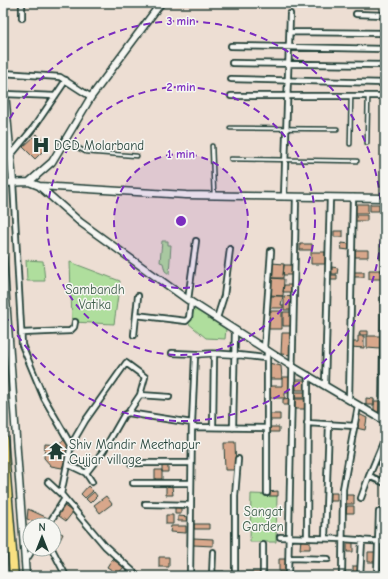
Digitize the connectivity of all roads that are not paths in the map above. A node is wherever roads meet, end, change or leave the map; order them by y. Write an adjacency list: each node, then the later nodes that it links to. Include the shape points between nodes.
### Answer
1 (22, 3): 7 (street)
2 (142, 3): 3 (street)
3 (161, 3): 28 (street)
4 (290, 14): 8 (street)
5 (356, 14): 6 (street)
6 (385, 15)
7 (22, 18)
8 (290, 32): 9 (street); 11 (street)
9 (385, 33)
10 (231, 46): 11 (street)
11 (289, 47): 12 (street); 14 (street)
12 (385, 49)
13 (232, 63): 14 (street)
14 (288, 64): 15 (street); 19 (street)
15 (385, 65)
16 (3, 72): 17 (street, via 52,75); 21 (street)
17 (66, 80): 22 (street); 28 (street)
18 (231, 80): 19 (street)
19 (288, 81): 20 (street); 24 (street)
20 (385, 82)
21 (5, 94): 22 (street); 36 (street)
22 (55, 96): 36 (street)
23 (231, 96): 24 (street)
24 (288, 96): 25 (street); 30 (street)
25 (351, 96): 26 (street); 34 (lane)
26 (368, 96): 27 (street); 33 (lane)
27 (385, 96)
28 (91, 97): 32 (street)
29 (230, 128): 30 (lane)
30 (286, 128): 31 (lane); 39 (street)
31 (337, 129)
32 (65, 141): 37 (lane, via 86,152); 43 (street, via 52,162)
33 (367, 143)
34 (350, 144)
35 (212, 146): 45 (lane)
36 (11, 155): 42 (street)
37 (137, 156)
38 (231, 159): 39 (lane)
39 (286, 160): 40 (lane); 46 (street)
40 (357, 162)
41 (3, 182): 42 (street)
42 (13, 182): 43 (street); 62 (street)
43 (29, 182): 44 (street)
44 (39, 186): 45 (street); 57 (street, via 80,222)
45 (214, 195): 46 (street)
46 (284, 196): 47 (street)
47 (296, 197): 48 (street); 70 (street)
48 (330, 197): 49 (street); 72 (street)
49 (353, 197): 50 (street); 75 (street)
50 (385, 198)
51 (385, 220): 78 (street)
52 (196, 241): 57 (street)
53 (230, 249): 59 (street, via 224,296)
54 (271, 252): 64 (street)
55 (3, 257): 122 (street)
56 (138, 296): 58 (street)
57 (190, 301): 58 (street, via 189,318 186,322); 59 (street)
58 (136, 316): 63 (street)
59 (217, 318): 61 (street)
60 (75, 322): 62 (street, via 70,331)
61 (235, 330): 64 (street); 68 (street)
62 (21, 334): 88 (street, via 22,345 44,398)
63 (134, 335)
64 (266, 350): 69 (street); 70 (street)
65 (172, 353): 66 (street)
66 (197, 354): 67 (street); 80 (street, via 194,359)
67 (214, 354): 68 (street); 83 (street)
68 (235, 355): 69 (street); 84 (street)
69 (267, 358): 85 (street)
70 (293, 367): 71 (street); 109 (street)
71 (308, 375): 72 (street); 79 (street)
72 (325, 385): 75 (street)
73 (140, 395): 74 (street); 77 (street); 88 (street, via 146,377 126,363)
74 (169, 397)
75 (349, 400): 76 (street)
76 (358, 406): 78 (street); 82 (street)
77 (128, 414): 80 (street); 93 (street, via 122,418 104,450)
78 (384, 420)
79 (308, 423): 81 (street); 110 (street)
80 (192, 425): 83 (street); 91 (street)
81 (329, 425): 82 (street); 111 (street)
82 (355, 426): 112 (street, via 343,489)
83 (213, 427): 84 (street)
84 (234, 428): 85 (street)
85 (267, 428): 100 (street)
86 (385, 438): 94 (street)
87 (3, 439): 123 (highway)
88 (71, 445): 92 (street)
89 (238, 459): 129 (street, via 235,496)
90 (131, 463): 91 (street)
91 (191, 463): 98 (street)
92 (67, 464): 93 (street); 101 (street)
93 (86, 473): 96 (street)
94 (369, 476): 99 (street); 102 (street)
95 (48, 482): 101 (street)
96 (92, 482)
97 (134, 483): 98 (street)
98 (191, 483): 105 (street)
99 (385, 483)
100 (267, 493)
101 (61, 494): 103 (street)
102 (361, 498)
103 (64, 500): 107 (street); 126 (street, via 105,546)
104 (145, 504): 105 (street)
105 (191, 505): 127 (street)
106 (379, 512): 114 (street)
107 (53, 517)
108 (280, 538): 109 (street)
109 (289, 538): 110 (street); 120 (street)
110 (307, 538): 111 (street)
111 (325, 538): 112 (street)
112 (343, 539): 113 (street); 132 (street)
113 (362, 540): 114 (street); 133 (street)
114 (379, 542): 115 (street); 134 (street)
115 (385, 542)
116 (264, 545): 130 (street)
117 (213, 552): 128 (street)
118 (28, 557): 122 (street)
119 (56, 557): 125 (street)
120 (289, 558): 121 (street); 131 (street)
121 (328, 559)
122 (25, 562): 124 (street)
123 (14, 576)
124 (26, 576)
125 (66, 576)
126 (138, 576)
127 (190, 576)
128 (212, 576)
129 (235, 576)
130 (263, 576)
131 (288, 576)
132 (342, 576)
133 (360, 576)
134 (377, 576)

